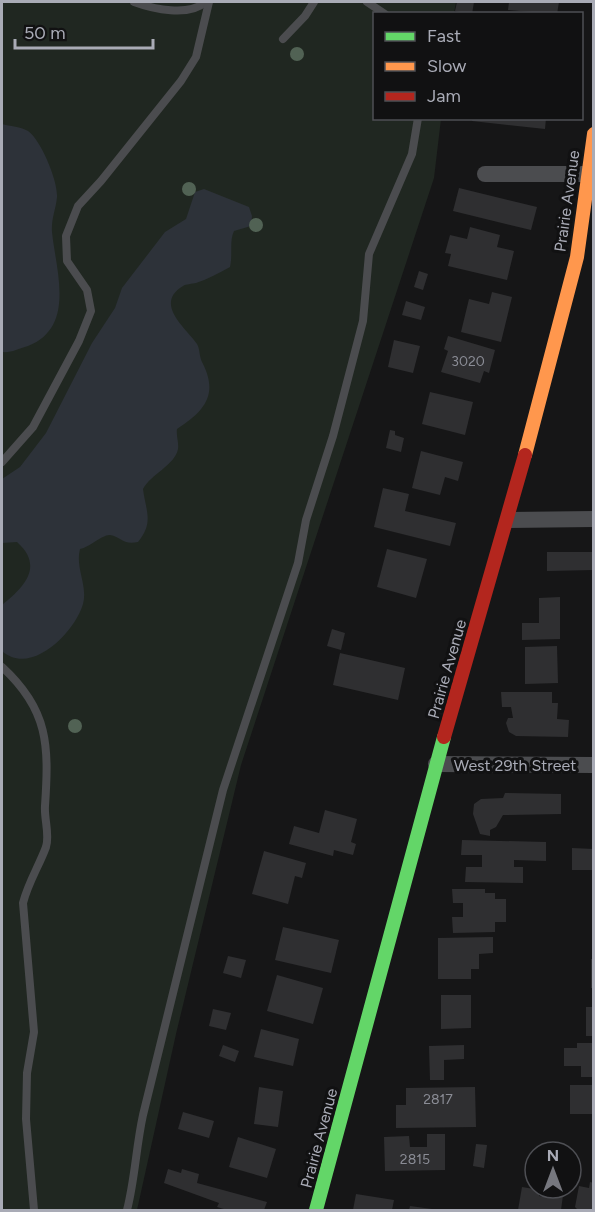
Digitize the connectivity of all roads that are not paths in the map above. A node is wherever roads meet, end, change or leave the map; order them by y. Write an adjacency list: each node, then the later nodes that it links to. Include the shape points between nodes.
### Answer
1 (134, 2): 2 (lane, via 149,8 176,10 200,7)
2 (207, 2): 11 (lane, via 196,57 181,81 78,206 66,236 67,261 87,290 91,311 33,427)
3 (314, 2): 6 (lane)
4 (367, 2): 5 (lane)
5 (383, 12)
6 (284, 39)
7 (418, 120): 18 (lane, via 412,154 369,254 363,321 333,436 306,520 298,563 224,790 143,1115)
8 (594, 134): 10 (street, Prairie Avenue)
9 (485, 174): 10 (street)
10 (591, 174): 13 (street, Prairie Avenue, via 577,257)
11 (2, 462)
12 (594, 519): 13 (street)
13 (508, 520): 15 (street, Prairie Avenue)
14 (2, 667): 17 (lane, via 24,687 39,716 47,751 47,845 28,882 23,903 34,1032 27,1073 26,1119)
15 (436, 764): 16 (street, West 29th Street); 19 (street, Prairie Avenue)
16 (594, 765)
17 (34, 1210)
18 (127, 1210)
19 (316, 1210)

